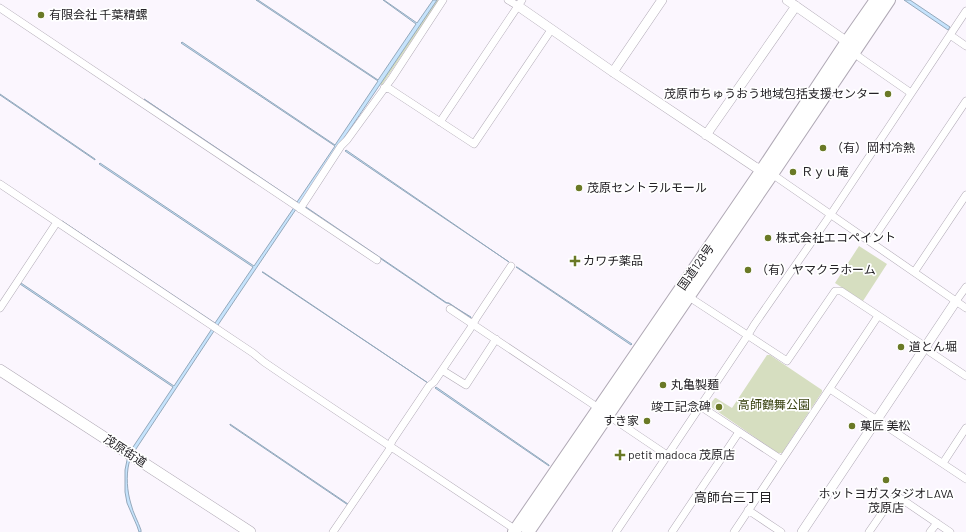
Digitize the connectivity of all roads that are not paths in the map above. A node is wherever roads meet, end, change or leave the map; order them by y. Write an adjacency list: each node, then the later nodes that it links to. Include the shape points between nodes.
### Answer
1 (443, 0): 16 (street)
2 (508, 0): 7 (street)
3 (662, 0): 15 (street)
4 (787, 0): 8 (street)
5 (876, 0): 14 (highway, 国道128号)
6 (889, 0): 14 (highway, 国道128号)
7 (520, 3): 11 (street); 19 (street)
8 (796, 6): 14 (street, via 843,39); 20 (street)
9 (0, 8): 24 (street)
10 (966, 11): 12 (street)
11 (551, 30): 15 (street); 19 (street, via 474,144)
12 (950, 35): 13 (street); 17 (street)
13 (966, 46)
14 (850, 47): 17 (street, via 859,57); 21 (highway, 国道128号)
15 (613, 72): 20 (street)
16 (384, 88): 19 (street, via 390,89); 24 (street, via 341,146)
17 (911, 93): 25 (street)
18 (966, 101): 27 (street)
19 (440, 122)
20 (706, 135): 21 (street)
21 (767, 172): 25 (street); 32 (highway, 国道128号)
22 (0, 184): 26 (street)
23 (966, 195): 30 (street)
24 (300, 209): 28 (street)
25 (830, 214): 27 (street); 39 (street)
26 (57, 222): 34 (street); 51 (street)
27 (871, 242): 30 (street)
28 (377, 260)
29 (511, 266): 38 (street)
30 (914, 271): 33 (street)
31 (966, 287): 33 (street)
32 (684, 294): 39 (street); 47 (highway, 国道128号)
33 (956, 301): 35 (street); 41 (street)
34 (0, 308)
35 (966, 308)
36 (450, 309): 38 (street)
37 (878, 316): 39 (street, via 841,291 834,291 787,361); 41 (street); 45 (street)
38 (473, 324): 40 (street); 43 (street)
39 (748, 335): 46 (street)
40 (496, 339): 43 (street, via 466,385); 47 (street)
41 (926, 347): 44 (street); 48 (street)
42 (0, 370): 58 (main road, 茂原街道)
43 (442, 370): 51 (street)
44 (966, 376)
45 (830, 389): 48 (street); 53 (street)
46 (700, 406): 50 (street); 52 (street)
47 (603, 412): 52 (street); 60 (highway, 国道128号)
48 (877, 419): 54 (street); 65 (street)
49 (966, 428): 54 (street)
50 (739, 432): 53 (street); 62 (street)
51 (390, 446): 59 (street); 60 (street)
52 (667, 455): 61 (street)
53 (782, 460): 56 (street)
54 (943, 463): 55 (street)
55 (966, 479)
56 (748, 510): 63 (street); 64 (street)
57 (937, 523): 66 (street, via 900,498 895,498); 67 (street); 68 (street)
58 (250, 532)
59 (333, 532)
60 (519, 532)
61 (616, 532)
62 (672, 532)
63 (734, 532)
64 (781, 532)
65 (802, 532)
66 (869, 532)
67 (930, 532)
68 (950, 532)

